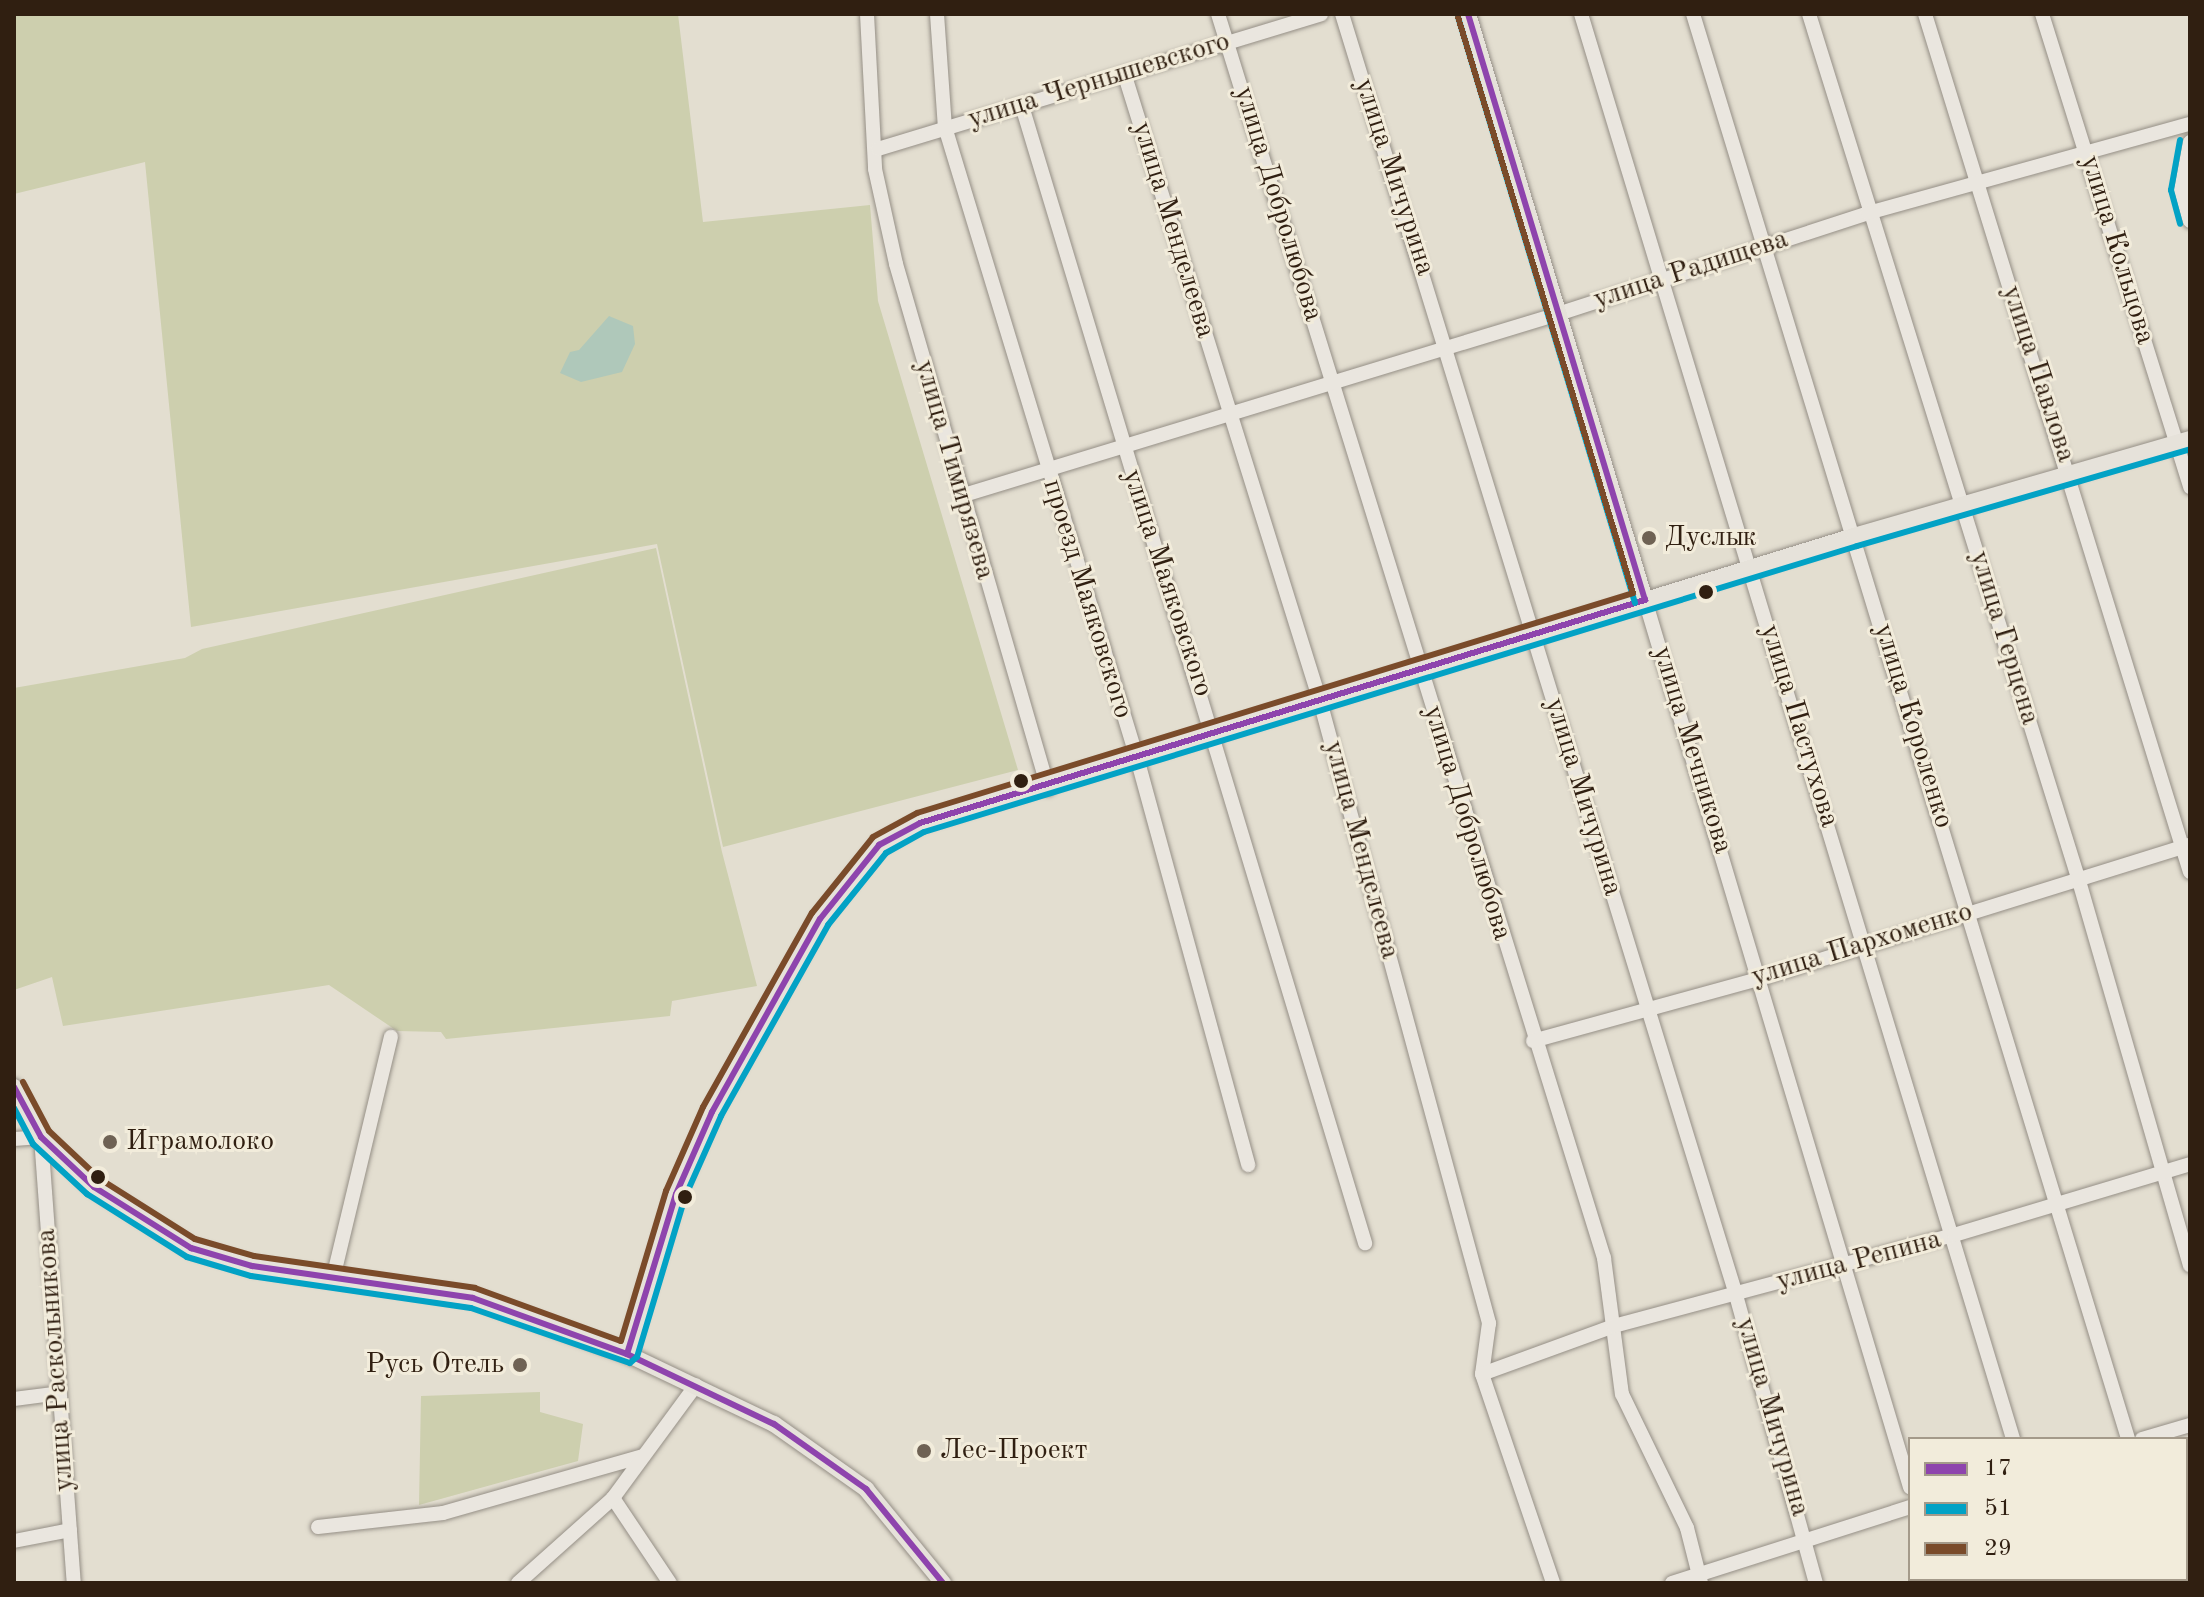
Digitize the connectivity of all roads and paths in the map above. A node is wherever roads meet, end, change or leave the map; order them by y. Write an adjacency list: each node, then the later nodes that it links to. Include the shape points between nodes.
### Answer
1 (867, 14): 18 (street, улица Тимирязева)
2 (937, 14): 16 (street)
3 (1218, 14): 12 (street, улица Добролюбова)
4 (1321, 14): 12 (street, улица Чернышевского)
5 (1342, 14): 26 (street, улица Мичурина)
6 (1468, 14): 25 (main road, улица Мечникова)
7 (1581, 14): 24 (street, улица Пастухова)
8 (1693, 14): 23 (street, улица Короленко)
9 (1809, 14): 21 (street, улица Герцена)
10 (1925, 14): 20 (street, улица Павлова)
11 (2042, 14): 19 (street, улица Кольцова)
12 (1228, 43): 13 (street, улица Чернышевского); 27 (street, улица Добролюбова)
13 (1125, 76): 14 (street, улица Чернышевского); 28 (street, улица Менделеева)
14 (1022, 106): 16 (street, улица Чернышевского); 30 (street, улица Маяковского)
15 (2190, 124): 19 (street, улица Радищева)
16 (945, 127): 18 (street, улица Чернышевского); 31 (street, проезд Маяковского)
17 (2190, 142): 22 (street, via 2181,190)
18 (878, 149): 34 (street, улица Тимирязева, via 875,169 896,264)
19 (2087, 151): 20 (street, улица Радищева); 29 (street, улица Кольцова)
20 (1977, 181): 21 (street, улица Радищева); 32 (street, улица Павлова)
21 (1868, 213): 23 (street, улица Радищева); 35 (street, улица Герцена)
22 (2190, 221)
23 (1764, 245): 24 (street, улица Радищева); 36 (street, улица Короленко)
24 (1664, 280): 25 (street, улица Радищева); 37 (street, улица Пастухова)
25 (1561, 313): 26 (street, улица Радищева); 38 (main road, улица Мечникова)
26 (1449, 348): 27 (street, улица Радищева); 39 (street, улица Мичурина)
27 (1334, 382): 28 (street, улица Радищева); 40 (street, улица Добролюбова)
28 (1230, 414): 30 (street, улица Радищева); 41 (street, улица Менделеева)
29 (2183, 441): 32 (main road); 33 (street, улица Кольцова)
30 (1124, 448): 31 (street, улица Радищева); 42 (street, улица Маяковского)
31 (1047, 470): 34 (street, улица Радищева); 43 (street, проезд Маяковского)
32 (2069, 473): 35 (main road); 45 (street, улица Павлова)
33 (2190, 487)
34 (964, 495): 44 (street, улица Тимирязева)
35 (1963, 504): 36 (main road); 47 (street, улица Герцена)
36 (1854, 536): 37 (main road); 48 (street, улица Короленко)
37 (1752, 568): 38 (main road); 49 (street, улица Пастухова)
38 (1645, 600): 39 (main road); 50 (street, улица Мечникова)
39 (1534, 635): 40 (main road); 51 (street, улица Мичурина)
40 (1421, 671): 41 (main road); 53 (street, улица Добролюбова)
41 (1320, 701): 42 (main road); 69 (street, улица Менделеева, via 1489,1323)
42 (1215, 734): 43 (main road); 62 (street, улица Маяковского)
43 (1137, 758): 44 (main road); 58 (street, проезд Маяковского)
44 (1048, 788): 68 (main road, via 920,823 879,845 851,876 820,919 712,1112 676,1194)
45 (2186, 846): 46 (street, улица Павлова); 47 (street, улица Пархоменко)
46 (2190, 872)
47 (2079, 881): 48 (street, улица Пархоменко); 59 (street, улица Герцена)
48 (1970, 912): 49 (street, улица Пархоменко); 60 (street, улица Короленко)
49 (1865, 945): 50 (street, улица Пархоменко); 61 (street, улица Пастухова)
50 (1762, 978): 51 (street, улица Пархоменко); 64 (street, улица Мечникова)
51 (1648, 1009): 53 (street, улица Пархоменко); 66 (street, улица Мичурина)
52 (391, 1037): 65 (street)
53 (1533, 1041): 67 (street, улица Добролюбова, via 1604,1258)
54 (14, 1087): 55 (main road, улица Раскольникова)
55 (41, 1137): 56 (street); 65 (main road, улица Раскольникова, via 90,1182 191,1248 252,1266); 71 (street, улица Раскольникова)
56 (14, 1139)
57 (2190, 1164): 59 (street, улица Репина)
58 (1248, 1165)
59 (2162, 1173): 60 (street, улица Репина); 63 (street, улица Герцена)
60 (2056, 1206): 61 (street, улица Репина); 75 (street, улица Короленко)
61 (1954, 1235): 64 (street, улица Репина); 74 (street, улица Пастухова)
62 (1365, 1243)
63 (2190, 1265)
64 (1842, 1266): 66 (street, улица Репина); 78 (street, улица Мечникова)
65 (334, 1274): 68 (main road, улица Раскольникова, via 473,1298)
66 (1736, 1295): 67 (street, улица Репина); 83 (street, улица Мичурина)
67 (1614, 1326): 69 (street, улица Репина); 85 (street, улица Добролюбова, via 1622,1394 1687,1528)
68 (627, 1354): 70 (main road, улица Раскольникова)
69 (1482, 1374): 90 (street, улица Менделеева)
70 (696, 1385): 77 (street); 89 (main road, улица Раскольникова, via 774,1424 866,1489)
71 (60, 1393): 72 (street); 82 (street, улица Раскольникова)
72 (14, 1399)
73 (2190, 1425): 76 (street)
74 (2012, 1437)
75 (2127, 1437)
76 (2149, 1437)
77 (643, 1456): 79 (street); 81 (street, via 443,1513)
78 (1908, 1480)
79 (613, 1498): 87 (street); 88 (street)
80 (1908, 1508): 83 (street)
81 (318, 1527)
82 (70, 1530): 84 (street); 86 (street, улица Раскольникова)
83 (1807, 1540): 85 (street); 92 (street, улица Мичурина)
84 (14, 1541)
85 (1700, 1579): 91 (street)
86 (74, 1583)
87 (518, 1583)
88 (670, 1583)
89 (943, 1583)
90 (1553, 1583)
91 (1672, 1583)
92 (1816, 1583)

